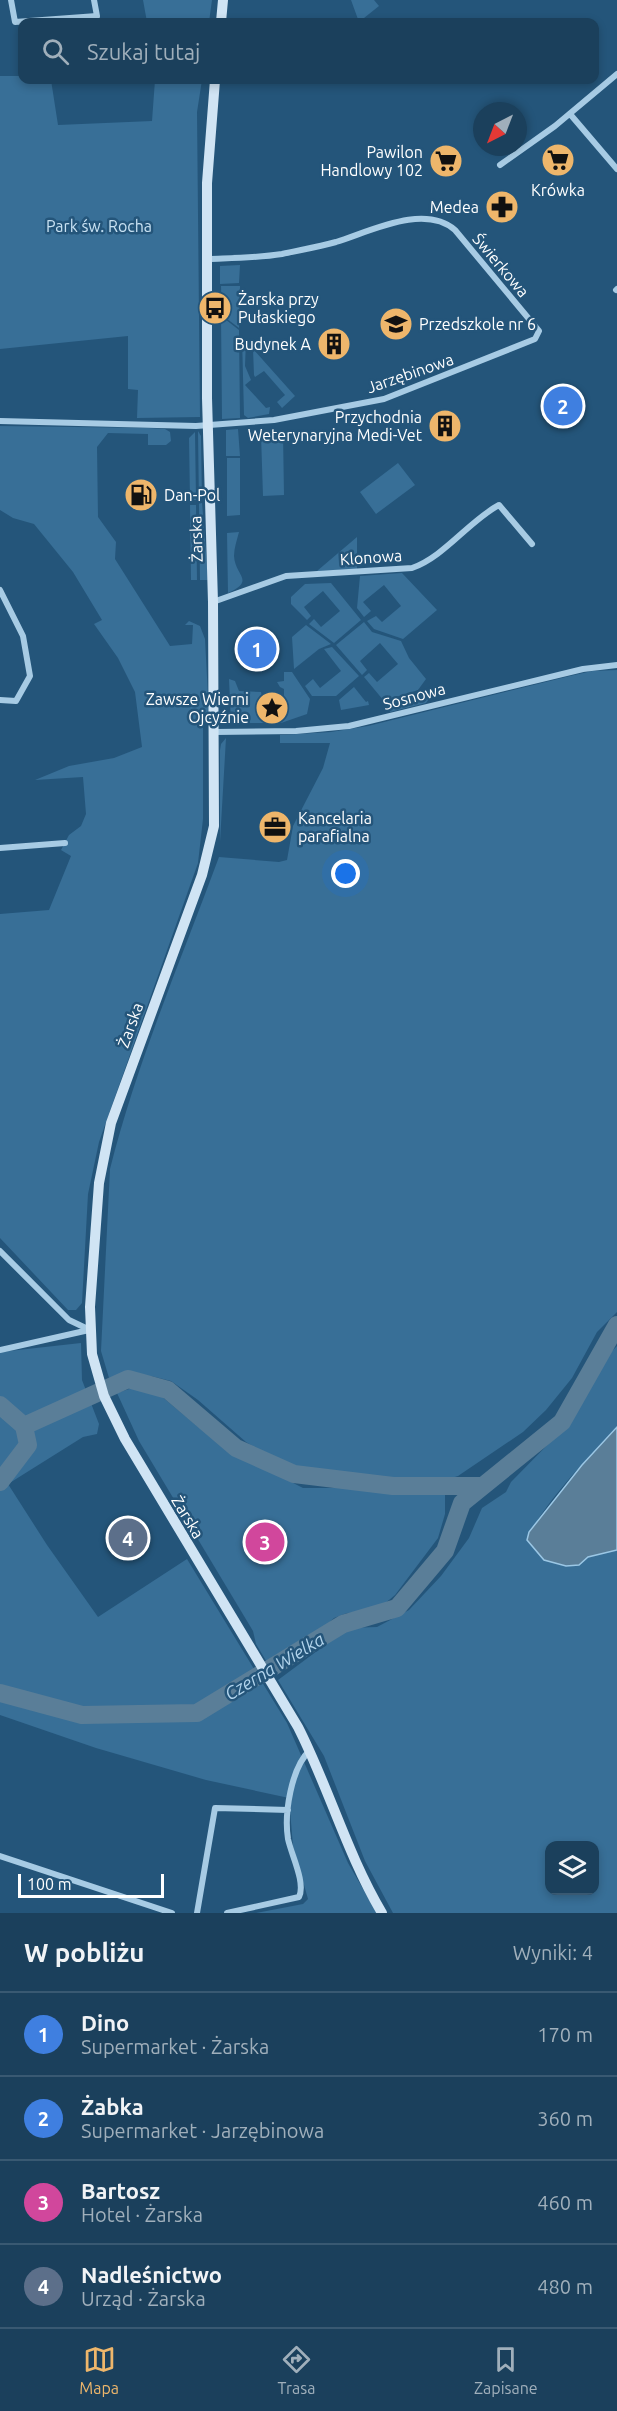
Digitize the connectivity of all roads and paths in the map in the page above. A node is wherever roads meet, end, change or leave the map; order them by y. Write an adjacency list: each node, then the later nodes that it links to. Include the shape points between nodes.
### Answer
1 (11, 0): 6 (street)
2 (94, 0): 4 (street, via 97,16)
3 (223, 0): 5 (street)
4 (70, 18)
5 (221, 18)
6 (18, 22)
7 (617, 74): 9 (street)
8 (215, 84): 12 (street, Żarska, via 207,183)
9 (570, 114): 10 (street); 11 (street)
10 (500, 165)
11 (617, 169)
12 (208, 259): 13 (street, Świerkowa, via 280,254 332,243 394,222 439,221 455,230); 15 (street, Żarska)
13 (539, 331): 15 (street, Jarzębinowa, via 535,339 395,396 274,420)
14 (0, 421): 15 (street, Jarzębinowa)
15 (209, 425): 18 (street, Żarska)
16 (532, 544): 18 (street, Klonowa, via 499,505 412,568 286,576)
17 (0, 590): 20 (street, via 23,636 30,676 16,701)
18 (213, 602): 21 (street, Żarska)
19 (617, 665): 21 (street, Sosnowa, via 583,669 349,726)
20 (0, 700)
21 (214, 732): 25 (street, Żarska, via 214,815 208,857 126,1080 105,1149 92,1258)
22 (65, 843): 23 (street)
23 (0, 848)
24 (0, 1251): 25 (street, via 69,1320)
25 (90, 1330): 26 (street); 27 (street, Żarska, via 97,1378 112,1413)
26 (0, 1350)
27 (310, 1750): 28 (street, via 298,1765); 33 (street, Żarska, via 359,1872)
28 (288, 1810): 31 (street, via 215,1808); 32 (street, via 288,1837 301,1884 300,1897)
29 (0, 1856): 30 (street)
30 (172, 1913)
31 (197, 1913)
32 (227, 1913)
33 (382, 1913)

